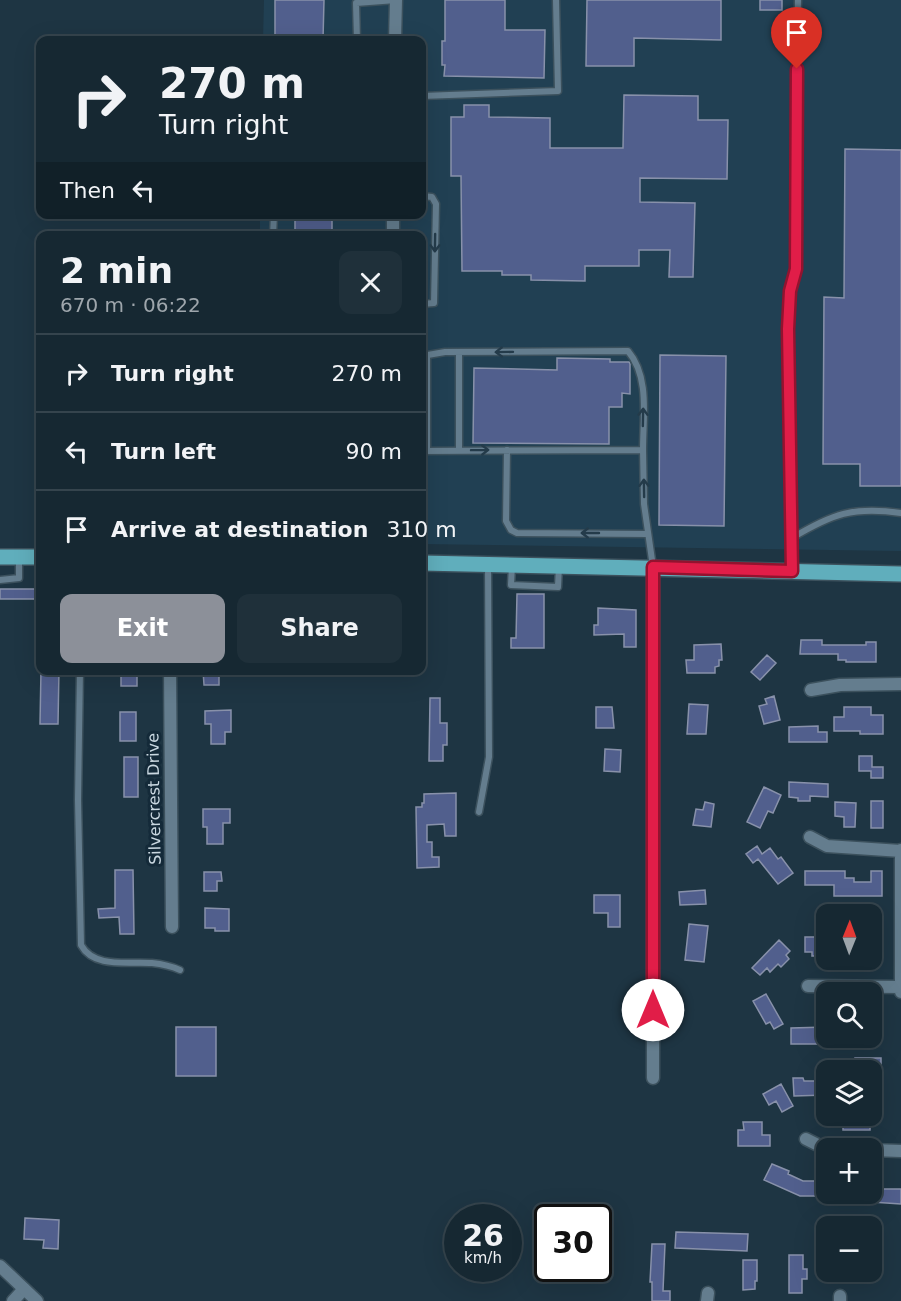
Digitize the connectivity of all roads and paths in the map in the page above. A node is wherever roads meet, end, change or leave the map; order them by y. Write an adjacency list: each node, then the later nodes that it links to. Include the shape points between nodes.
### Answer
1 (396, 0): 4 (lane, via 356,3); 5 (street)
2 (556, 0): 6 (lane, via 558,91)
3 (798, 0): 17 (lane, via 796,269 790,291 788,329)
4 (357, 36)
5 (396, 36)
6 (426, 96)
7 (426, 196): 8 (lane, one-way to 8, via 432,196 436,204 434,303)
8 (426, 304)
9 (459, 352): 10 (lane); 12 (lane, one-way to 9, via 644,386 636,360 628,351); 14 (lane)
10 (426, 355)
11 (507, 450): 12 (lane); 14 (lane, one-way to 11); 16 (lane, one-way to 11, via 511,530 506,521)
12 (643, 450): 16 (lane, one-way to 12)
13 (426, 451): 14 (lane)
14 (459, 451)
15 (901, 513): 17 (lane, via 842,513)
16 (648, 534): 25 (lane)
17 (792, 538): 26 (lane)
18 (0, 557): 19 (main road)
19 (19, 557): 20 (main road); 28 (lane, via 19,578)
20 (36, 557)
21 (426, 562): 22 (main road)
22 (488, 564): 23 (main road); 33 (lane, via 489,757)
23 (512, 564): 24 (main road); 24 (lane, via 510,585 558,587)
24 (559, 565): 25 (main road)
25 (653, 567): 26 (main road); 41 (street)
26 (792, 571): 27 (main road)
27 (901, 574)
28 (0, 580)
29 (80, 675): 37 (lane, via 81,945 101,961 155,963)
30 (170, 675): 36 (street, Silvercrest Drive)
31 (901, 684): 32 (street, via 840,685)
32 (811, 690)
33 (479, 812)
34 (810, 837): 35 (street, via 827,846)
35 (901, 851): 39 (street)
36 (172, 927)
37 (180, 970)
38 (808, 986): 39 (street)
39 (901, 987): 40 (street)
40 (901, 992)
41 (653, 1078)
42 (806, 1139): 43 (street)
43 (816, 1144)
44 (882, 1150): 45 (street)
45 (901, 1151)
46 (0, 1266): 47 (street)
47 (24, 1289): 48 (street); 49 (street)
48 (13, 1301)
49 (37, 1301)

